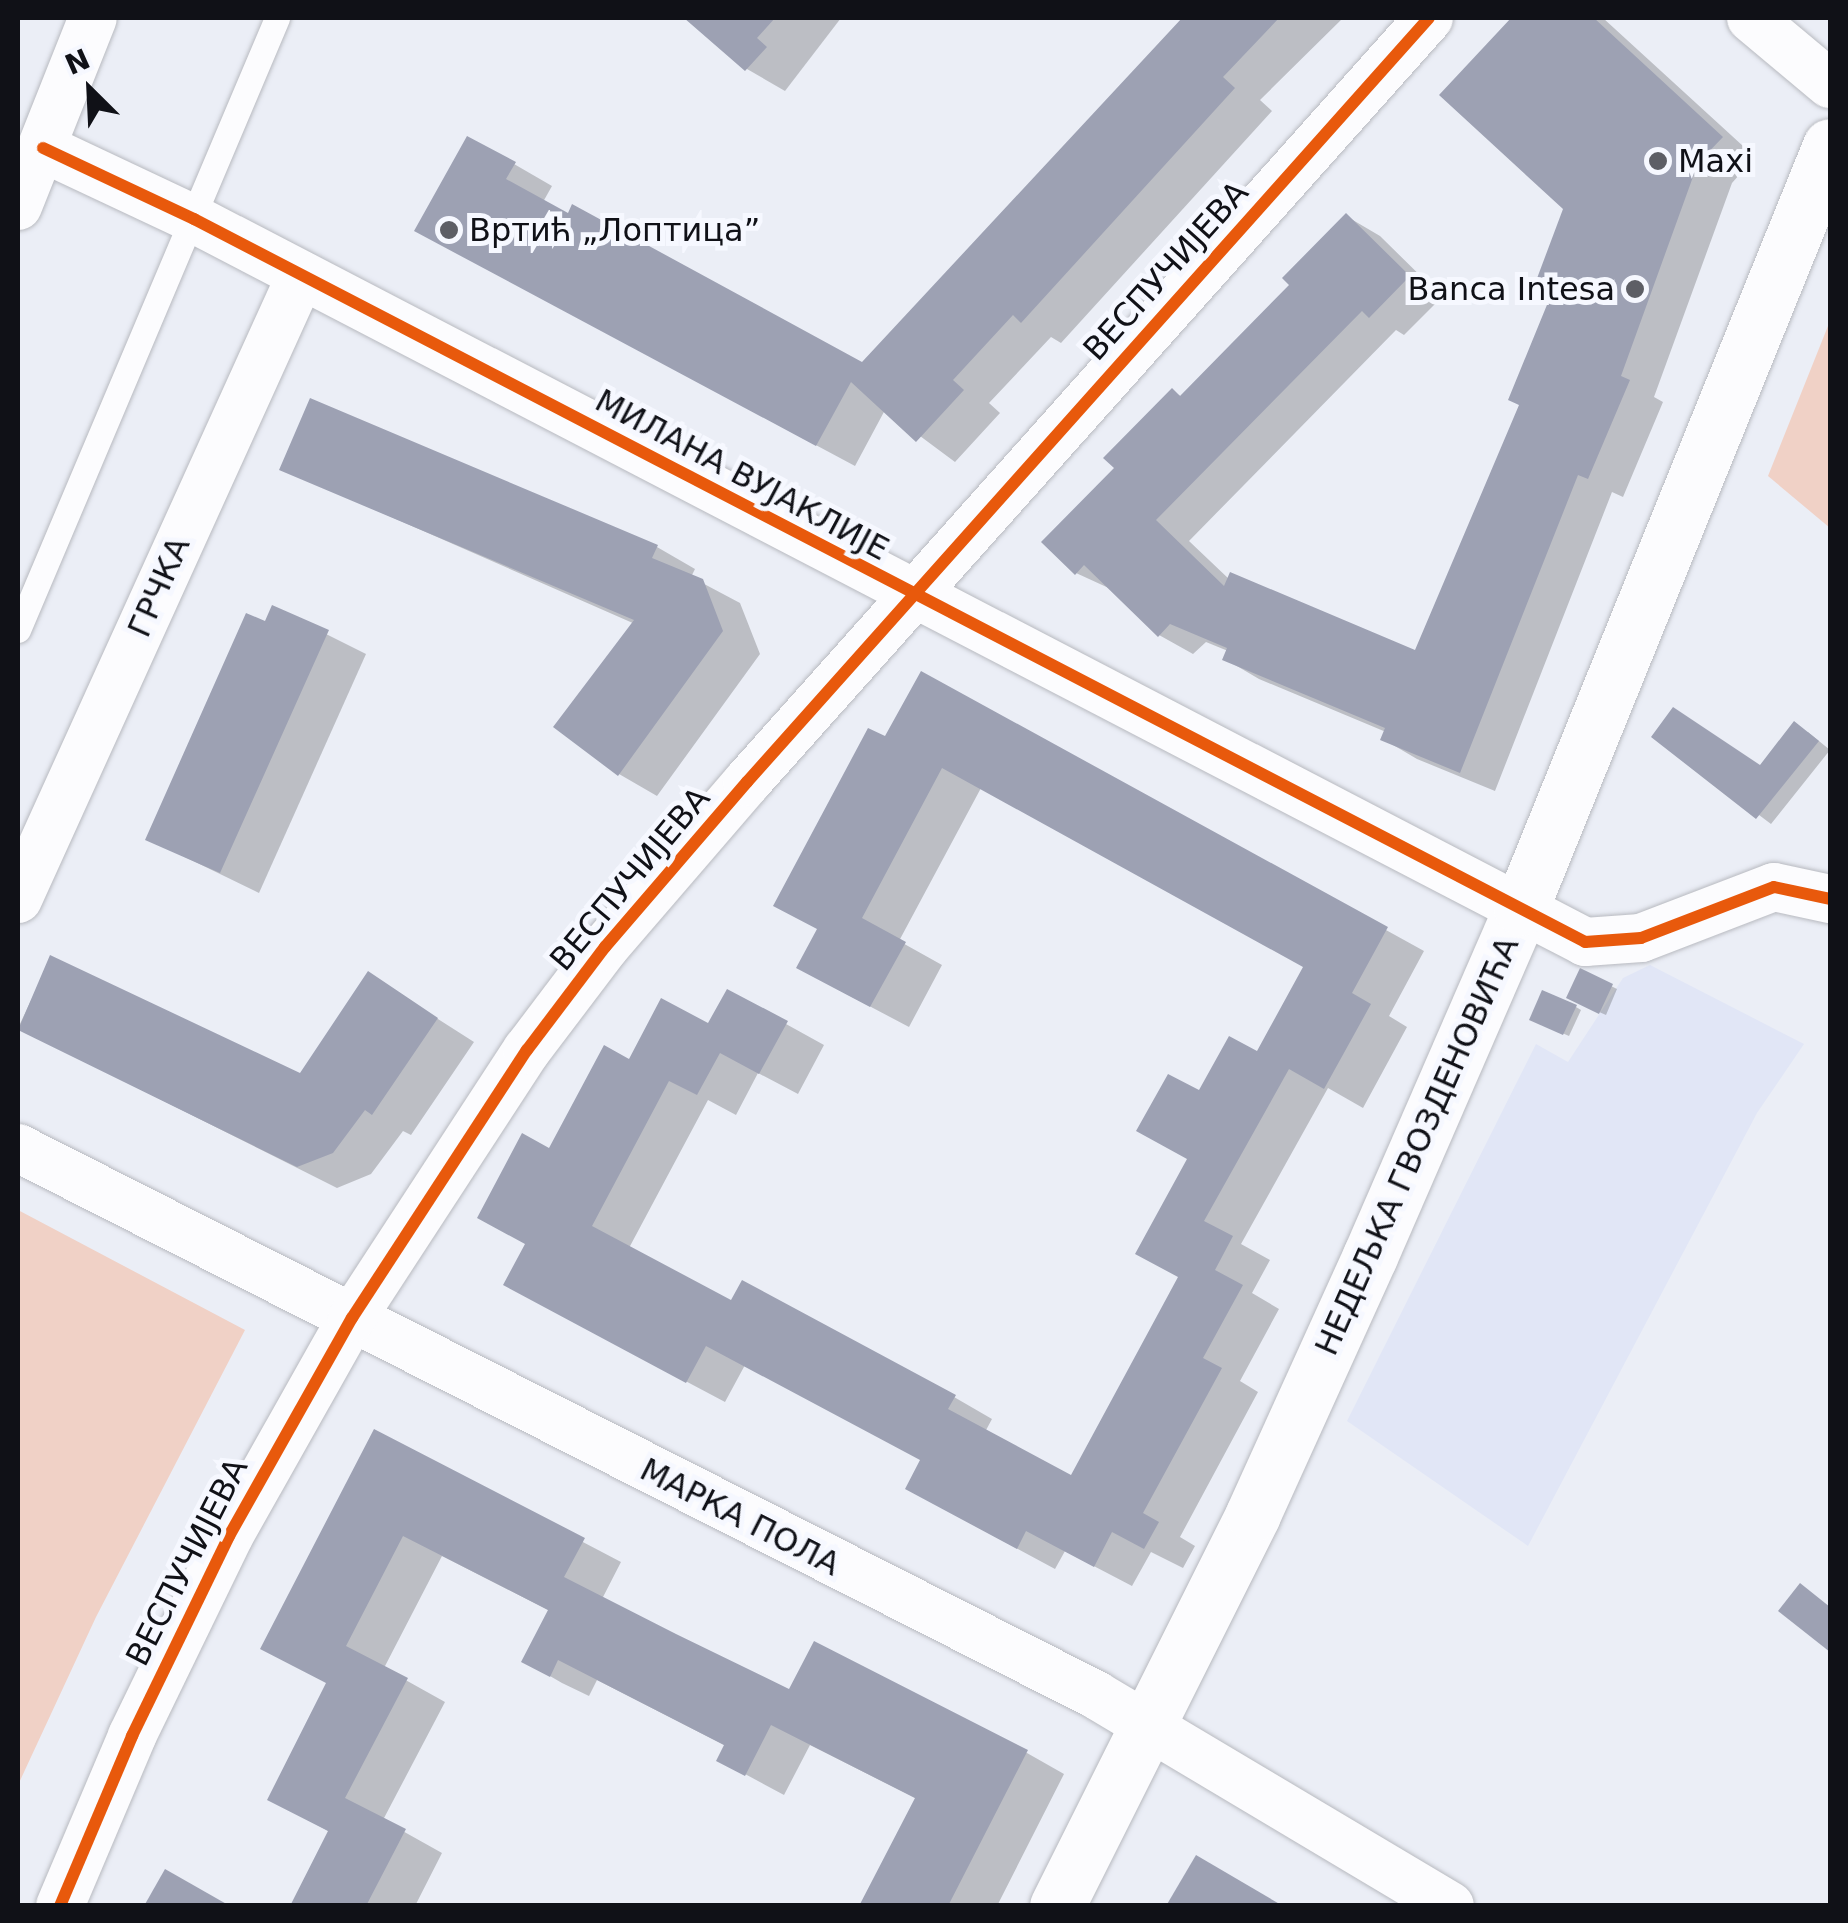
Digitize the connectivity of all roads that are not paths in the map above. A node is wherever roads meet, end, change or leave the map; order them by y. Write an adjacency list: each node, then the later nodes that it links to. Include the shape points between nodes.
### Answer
1 (92, 18): 7 (street)
2 (277, 18): 9 (lane)
3 (1429, 18): 11 (street, ВЕСПУЧИЈЕВА)
4 (1751, 18): 5 (street)
5 (1830, 84)
6 (1830, 146): 15 (main road, НЕДЕЉКА ГВОЗДЕНОВИЋА)
7 (43, 148): 8 (street); 9 (street, МИЛАНА ВУЈАКЛИЈЕ)
8 (18, 206)
9 (194, 219): 10 (street, МИЛАНА ВУЈАКЛИЈЕ); 12 (lane)
10 (301, 275): 11 (street, МИЛАНА ВУЈАКЛИЈЕ); 14 (street, ГРЧКА)
11 (913, 596): 15 (street, МИЛАНА ВУЈАКЛИЈЕ); 17 (street, ВЕСПУЧИЈЕВА, via 604,947 450,1160)
12 (18, 630)
13 (1830, 899): 15 (street, МИЛАНА ВУЈАКЛИЈЕ, via 1790,888 1758,890 1641,938 1609,944 1585,942)
14 (18, 900)
15 (1521, 908): 18 (main road, НЕДЕЉКА ГВОЗДЕНОВИЋА, via 1304,1404)
16 (18, 1148): 17 (street, МАРКА ПОЛА)
17 (352, 1318): 18 (street, МАРКА ПОЛА); 19 (street, ВЕСПУЧИЈЕВА, via 181,1628)
18 (1151, 1724): 20 (main road, НЕДЕЉКА ГВОЗДЕНОВИЋА); 21 (street, МАРКА ПОЛА)
19 (60, 1906)
20 (1057, 1906)
21 (1450, 1906)

